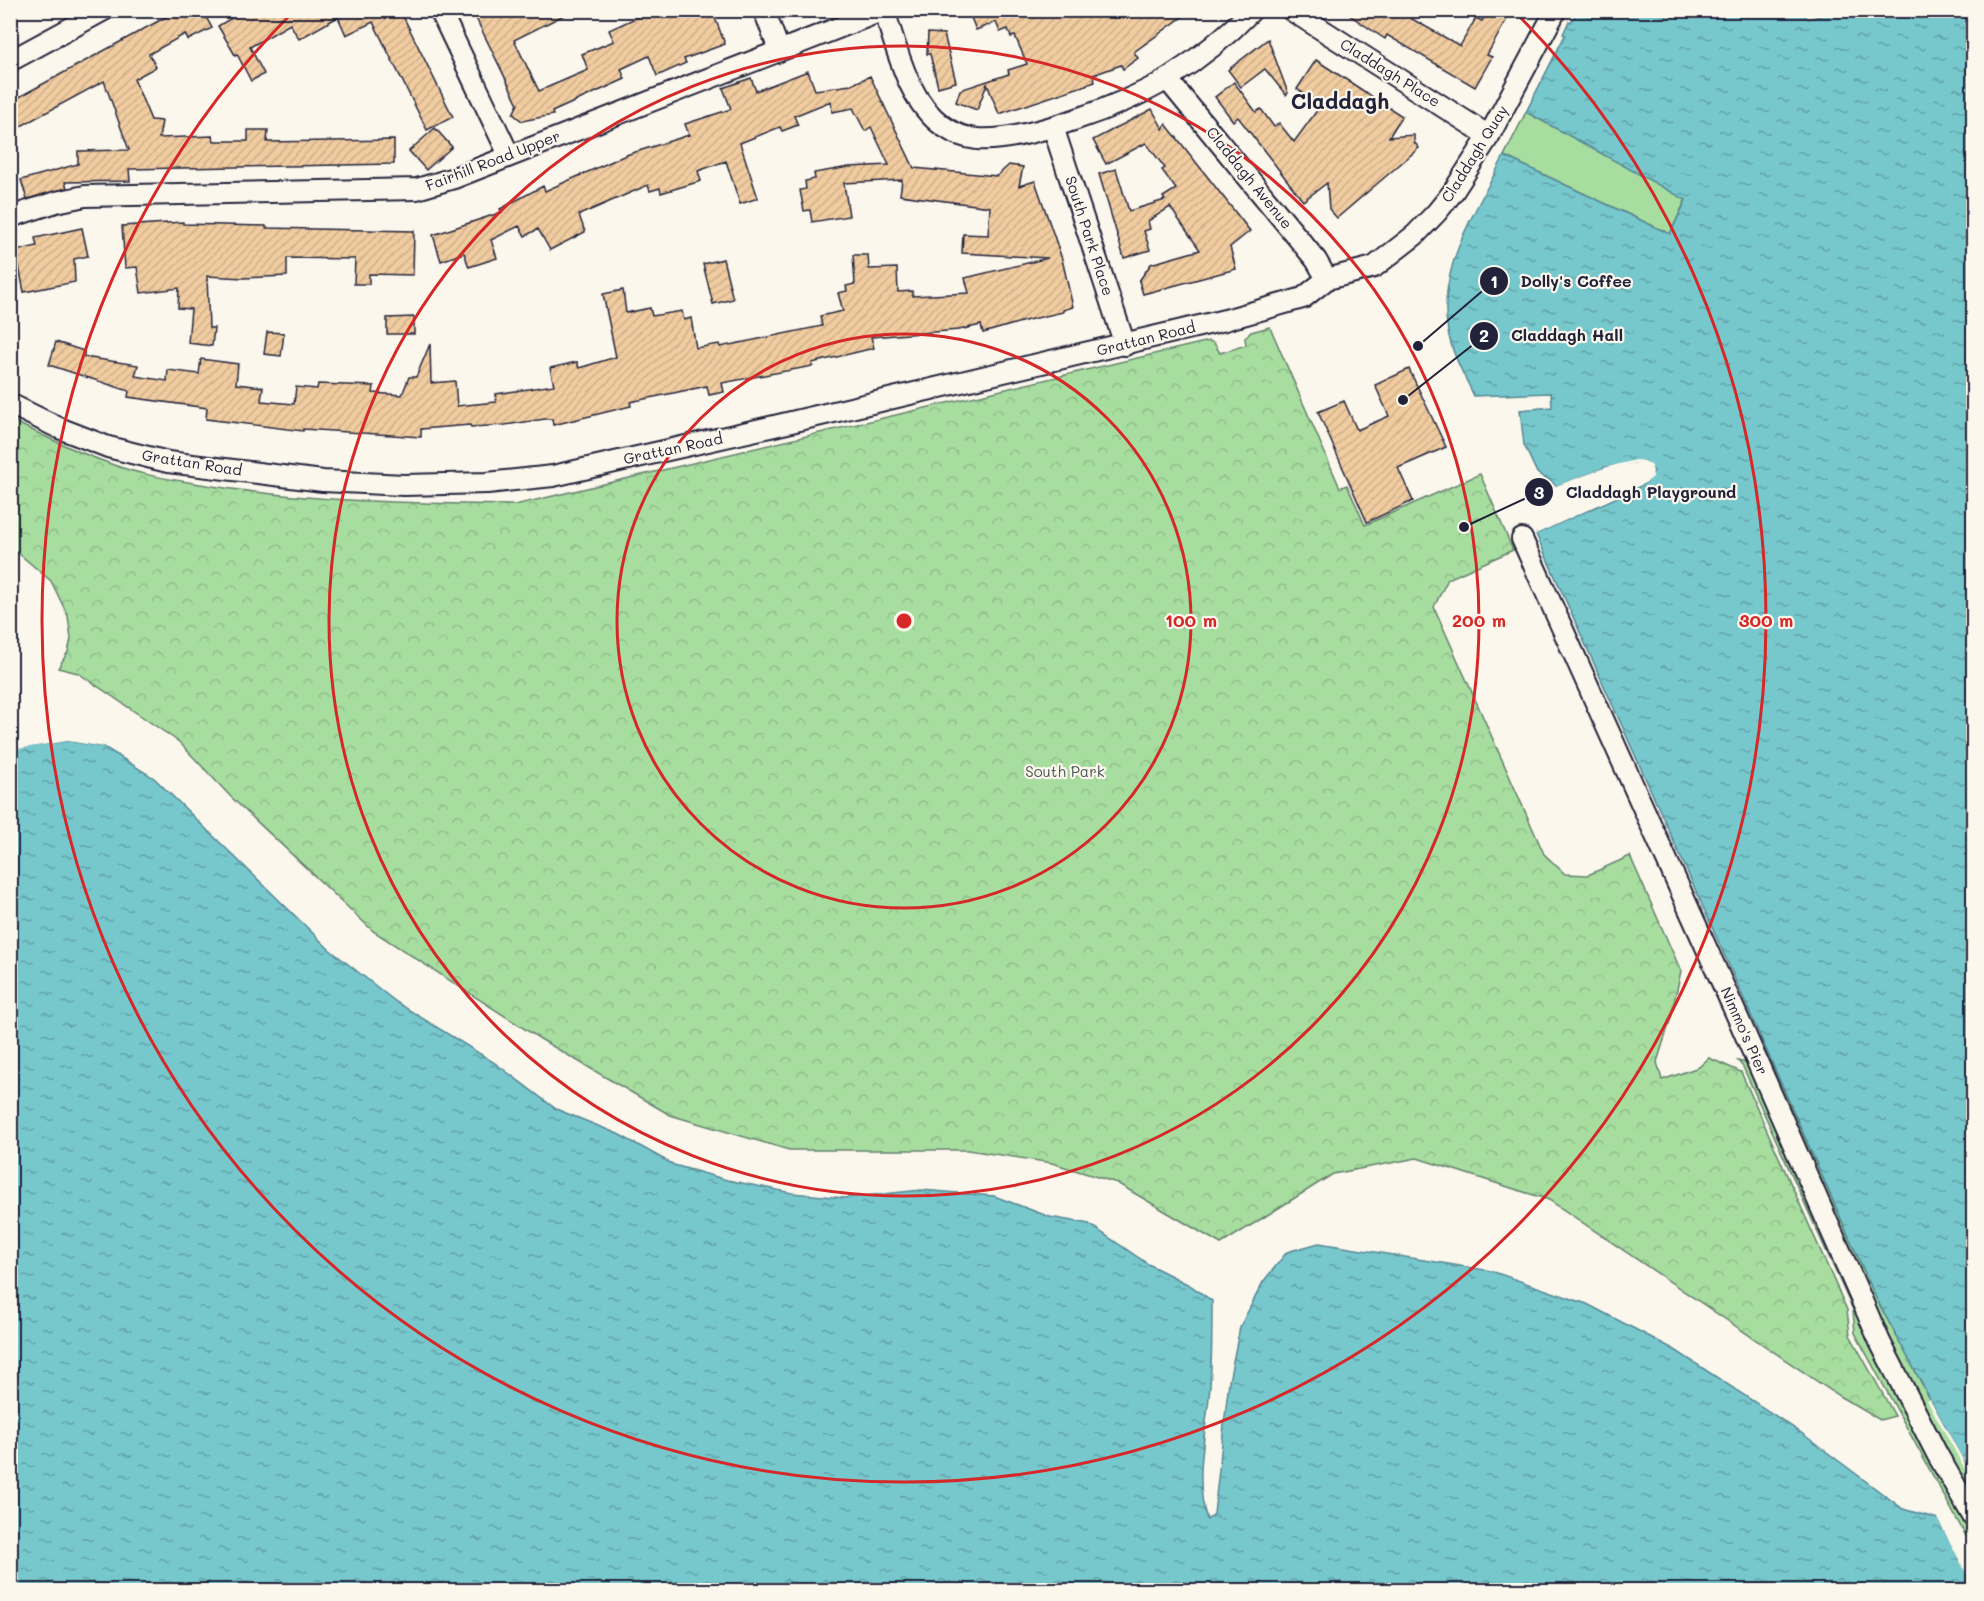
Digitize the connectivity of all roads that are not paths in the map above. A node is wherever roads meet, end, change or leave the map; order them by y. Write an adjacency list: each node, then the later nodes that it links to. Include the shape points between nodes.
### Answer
1 (104, 10): 9 (street)
2 (440, 10): 13 (street)
3 (764, 10): 8 (street)
4 (1252, 10): 10 (street)
5 (1291, 10): 12 (street, Claddagh Place)
6 (1556, 10): 12 (street, Claddagh Quay)
7 (884, 11): 8 (street, Fairhill Road Upper); 11 (street, via 908,81 920,104 942,125 977,139)
8 (779, 50): 13 (street, Fairhill Road Upper)
9 (10, 61)
10 (1167, 79): 11 (street); 15 (street, Claddagh Avenue, via 1316,260)
11 (1053, 127): 16 (street, South Park Place)
12 (1490, 136): 15 (street, Claddagh Quay, via 1437,212 1390,256 1374,267)
13 (509, 155): 14 (street, Fairhill Road Upper, via 417,189 85,196)
14 (10, 217)
15 (1327, 279): 16 (street, Grattan Road, via 1311,293 1293,301)
16 (1125, 345): 17 (street, Grattan Road, via 553,476 487,483 404,485 323,481 168,462 108,447)
17 (10, 404)
18 (1522, 539): 19 (street, Nimmo's Pier, via 1880,1342 1936,1454)
19 (1974, 1518)

